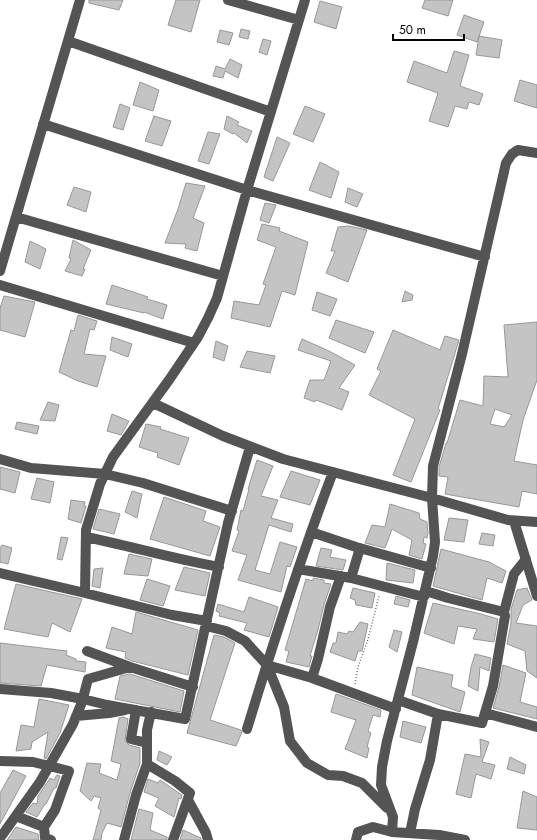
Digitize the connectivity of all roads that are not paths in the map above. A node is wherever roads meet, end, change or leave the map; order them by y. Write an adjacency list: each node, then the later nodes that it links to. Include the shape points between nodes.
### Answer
1 (80, 0): 5 (street)
2 (228, 0): 4 (street)
3 (305, 0): 4 (street)
4 (299, 20): 6 (street)
5 (68, 41): 6 (street); 7 (street)
6 (271, 112): 9 (street)
7 (44, 124): 9 (street); 10 (street)
8 (537, 153): 11 (street, via 518,150 506,163)
9 (248, 190): 11 (street); 13 (street)
10 (16, 217): 12 (street); 13 (street)
11 (485, 257): 21 (street, via 433,466)
12 (0, 271)
13 (224, 276): 15 (street, via 217,298)
14 (0, 285): 15 (street)
15 (194, 343): 16 (street)
16 (153, 403): 17 (street); 20 (street, via 113,457)
17 (250, 447): 19 (street); 22 (street)
18 (0, 459): 20 (street, via 31,468)
19 (333, 472): 21 (street); 25 (street)
20 (105, 474): 22 (street); 26 (street, via 86,530)
21 (432, 498): 23 (street); 30 (street, via 435,542)
22 (232, 511): 29 (street)
23 (514, 521): 24 (street); 28 (street)
24 (537, 522)
25 (311, 532): 27 (street); 31 (street)
26 (86, 537): 29 (street); 35 (street)
27 (360, 548): 30 (street); 34 (street)
28 (526, 559): 37 (street); 38 (street, via 514,574)
29 (219, 567): 39 (street)
30 (432, 568): 36 (street)
31 (298, 569): 33 (street); 41 (street)
32 (0, 574): 35 (street)
33 (341, 576): 34 (street); 43 (street, via 330,607)
34 (351, 578): 36 (street)
35 (85, 592): 39 (street)
36 (425, 594): 38 (street); 47 (street)
37 (537, 596)
38 (504, 612): 50 (street, via 495,678)
39 (207, 623): 41 (street, via 245,641); 44 (street)
40 (87, 651): 42 (street)
41 (266, 665): 43 (street); 54 (street); 60 (street, via 284,707 290,742 307,763 328,775 343,776 362,783)
42 (130, 667): 44 (street); 46 (street, via 88,679)
43 (312, 678): 47 (street)
44 (193, 687): 49 (street, via 185,720)
45 (0, 689): 46 (street)
46 (83, 698): 48 (street); 52 (street)
47 (397, 705): 51 (street); 60 (street, via 387,741 381,778)
48 (133, 709): 49 (street); 52 (street); 55 (street, via 130,739)
49 (152, 712): 55 (street)
50 (485, 713): 51 (street, via 482,723); 53 (street)
51 (438, 714): 64 (street, via 430,760)
52 (76, 716): 58 (street)
53 (537, 727)
54 (247, 729)
55 (147, 743): 57 (street)
56 (0, 761): 58 (street, via 33,762)
57 (147, 764): 59 (street, via 176,781 190,793); 67 (street)
58 (49, 766): 61 (street); 62 (street, via 69,771 55,810)
59 (188, 800): 68 (street); 69 (street)
60 (390, 811): 63 (street)
61 (16, 816): 62 (street); 65 (street)
62 (44, 827): 66 (street, via 45,838)
63 (392, 832): 64 (street); 70 (street, via 373,827 358,832)
64 (410, 833): 71 (street)
65 (0, 838)
66 (51, 840)
67 (124, 840)
68 (173, 840)
69 (208, 840)
70 (356, 840)
71 (465, 840)

